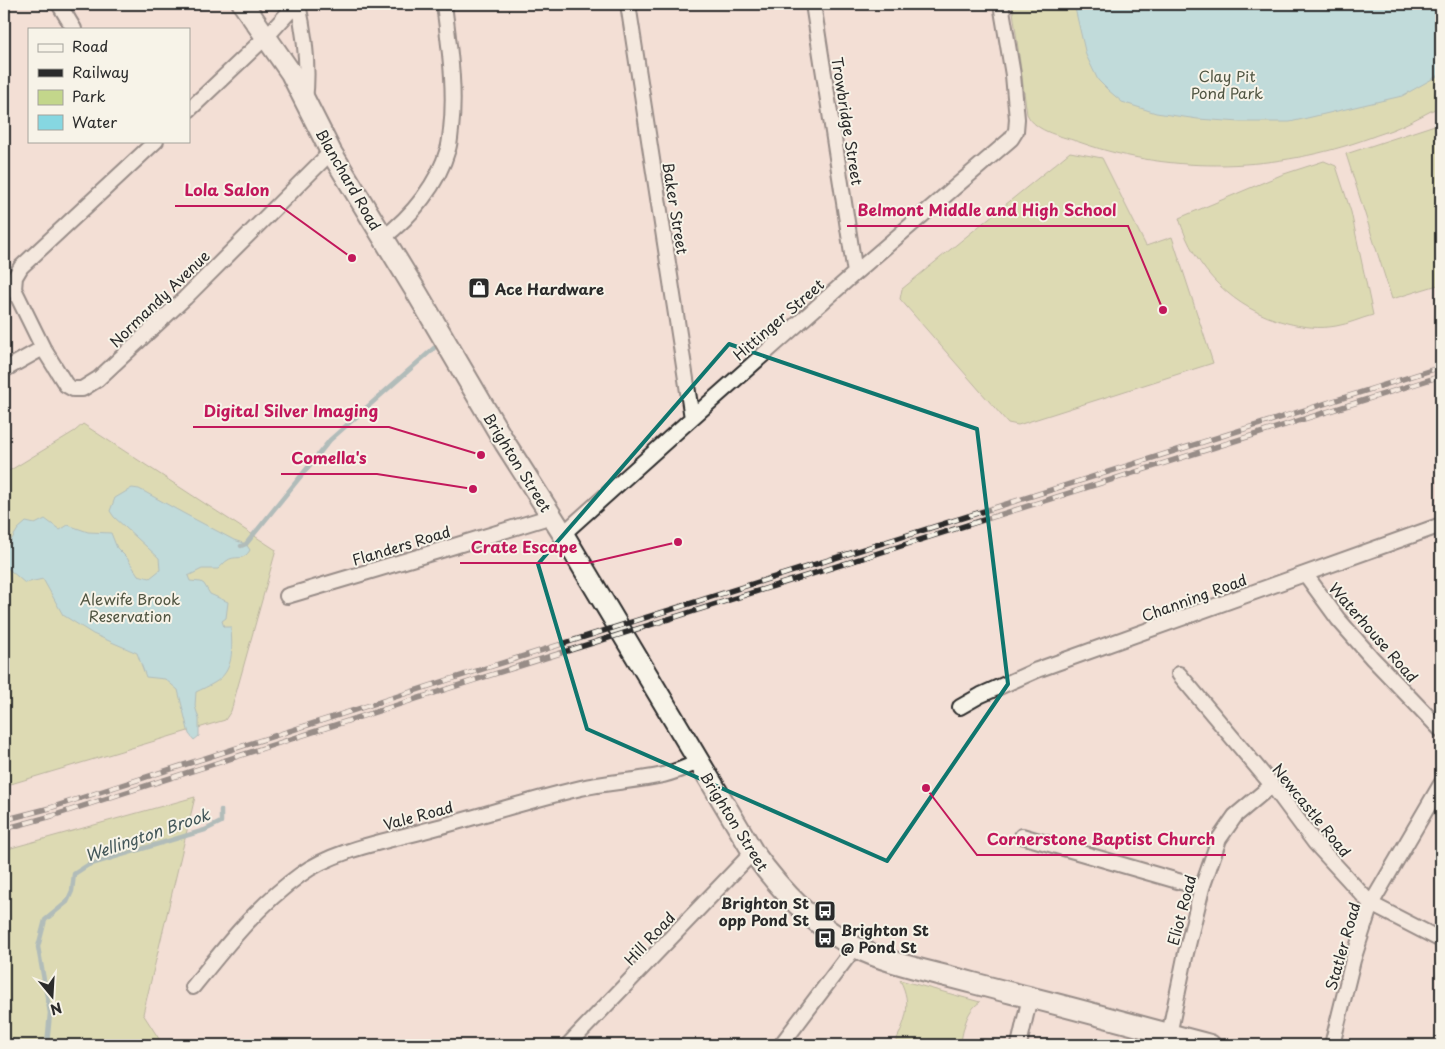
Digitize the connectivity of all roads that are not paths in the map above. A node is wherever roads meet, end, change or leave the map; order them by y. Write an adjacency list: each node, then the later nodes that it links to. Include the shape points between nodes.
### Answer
1 (59, 4): 8 (street)
2 (243, 4): 9 (main road, Blanchard Road)
3 (297, 4): 9 (street); 10 (street, via 308,72)
4 (444, 4): 14 (street, via 453,114 449,147 436,178 413,210)
5 (628, 4): 19 (street, Baker Street)
6 (813, 4): 15 (street, Trowbridge Street)
7 (1001, 4): 15 (street, Hittinger Street, via 1012,75 1016,131 1003,147)
8 (73, 28)
9 (266, 37): 10 (main road, Blanchard Road, via 291,73); 11 (street)
10 (305, 101): 13 (main road, Blanchard Road)
11 (190, 109)
12 (155, 142): 16 (street, via 21,267 15,277 14,290)
13 (331, 152): 14 (main road, Blanchard Road); 16 (street, Normandy Avenue, via 185,298 98,379 82,389 73,389 66,385)
14 (383, 238): 17 (main road, Blanchard Road)
15 (856, 273): 19 (street, Hittinger Street)
16 (43, 348): 18 (street)
17 (453, 354): 20 (main road, Brighton Street)
18 (4, 370)
19 (692, 418): 22 (street, Hittinger Street)
20 (552, 516): 22 (main road, Brighton Street); 24 (street, Flanders Road)
21 (1441, 525): 23 (street, Channing Road)
22 (563, 534): 28 (main road, Brighton Street)
23 (1306, 575): 26 (street, Channing Road, via 1037,670); 27 (street, Waterhouse Road, via 1338,619)
24 (287, 596)
25 (1179, 674): 30 (street, Newcastle Road)
26 (960, 707)
27 (1441, 730)
28 (698, 762): 32 (main road, Brighton Street); 37 (street, Vale Road, via 665,775 604,783 528,801 330,858 301,874 267,902)
29 (1441, 784): 34 (street, Statler Road)
30 (1272, 785): 33 (street, Eliot Road, via 1235,816 1218,839); 34 (street, Newcastle Road, via 1315,843)
31 (1022, 836): 33 (street)
32 (753, 852): 36 (main road, Brighton Street, via 789,897); 40 (street, Hill Road)
33 (1202, 888): 39 (street, Eliot Road)
34 (1370, 904): 35 (street, Newcastle Road); 44 (street, Statler Road)
35 (1441, 940)
36 (855, 947): 38 (main road, Brighton Street, via 906,966); 41 (street)
37 (193, 987)
38 (1030, 997): 39 (main road, Brighton Street); 42 (street)
39 (1169, 1035): 43 (main road, Brighton Street)
40 (568, 1045)
41 (781, 1045)
42 (1019, 1045)
43 (1210, 1045)
44 (1332, 1045)

